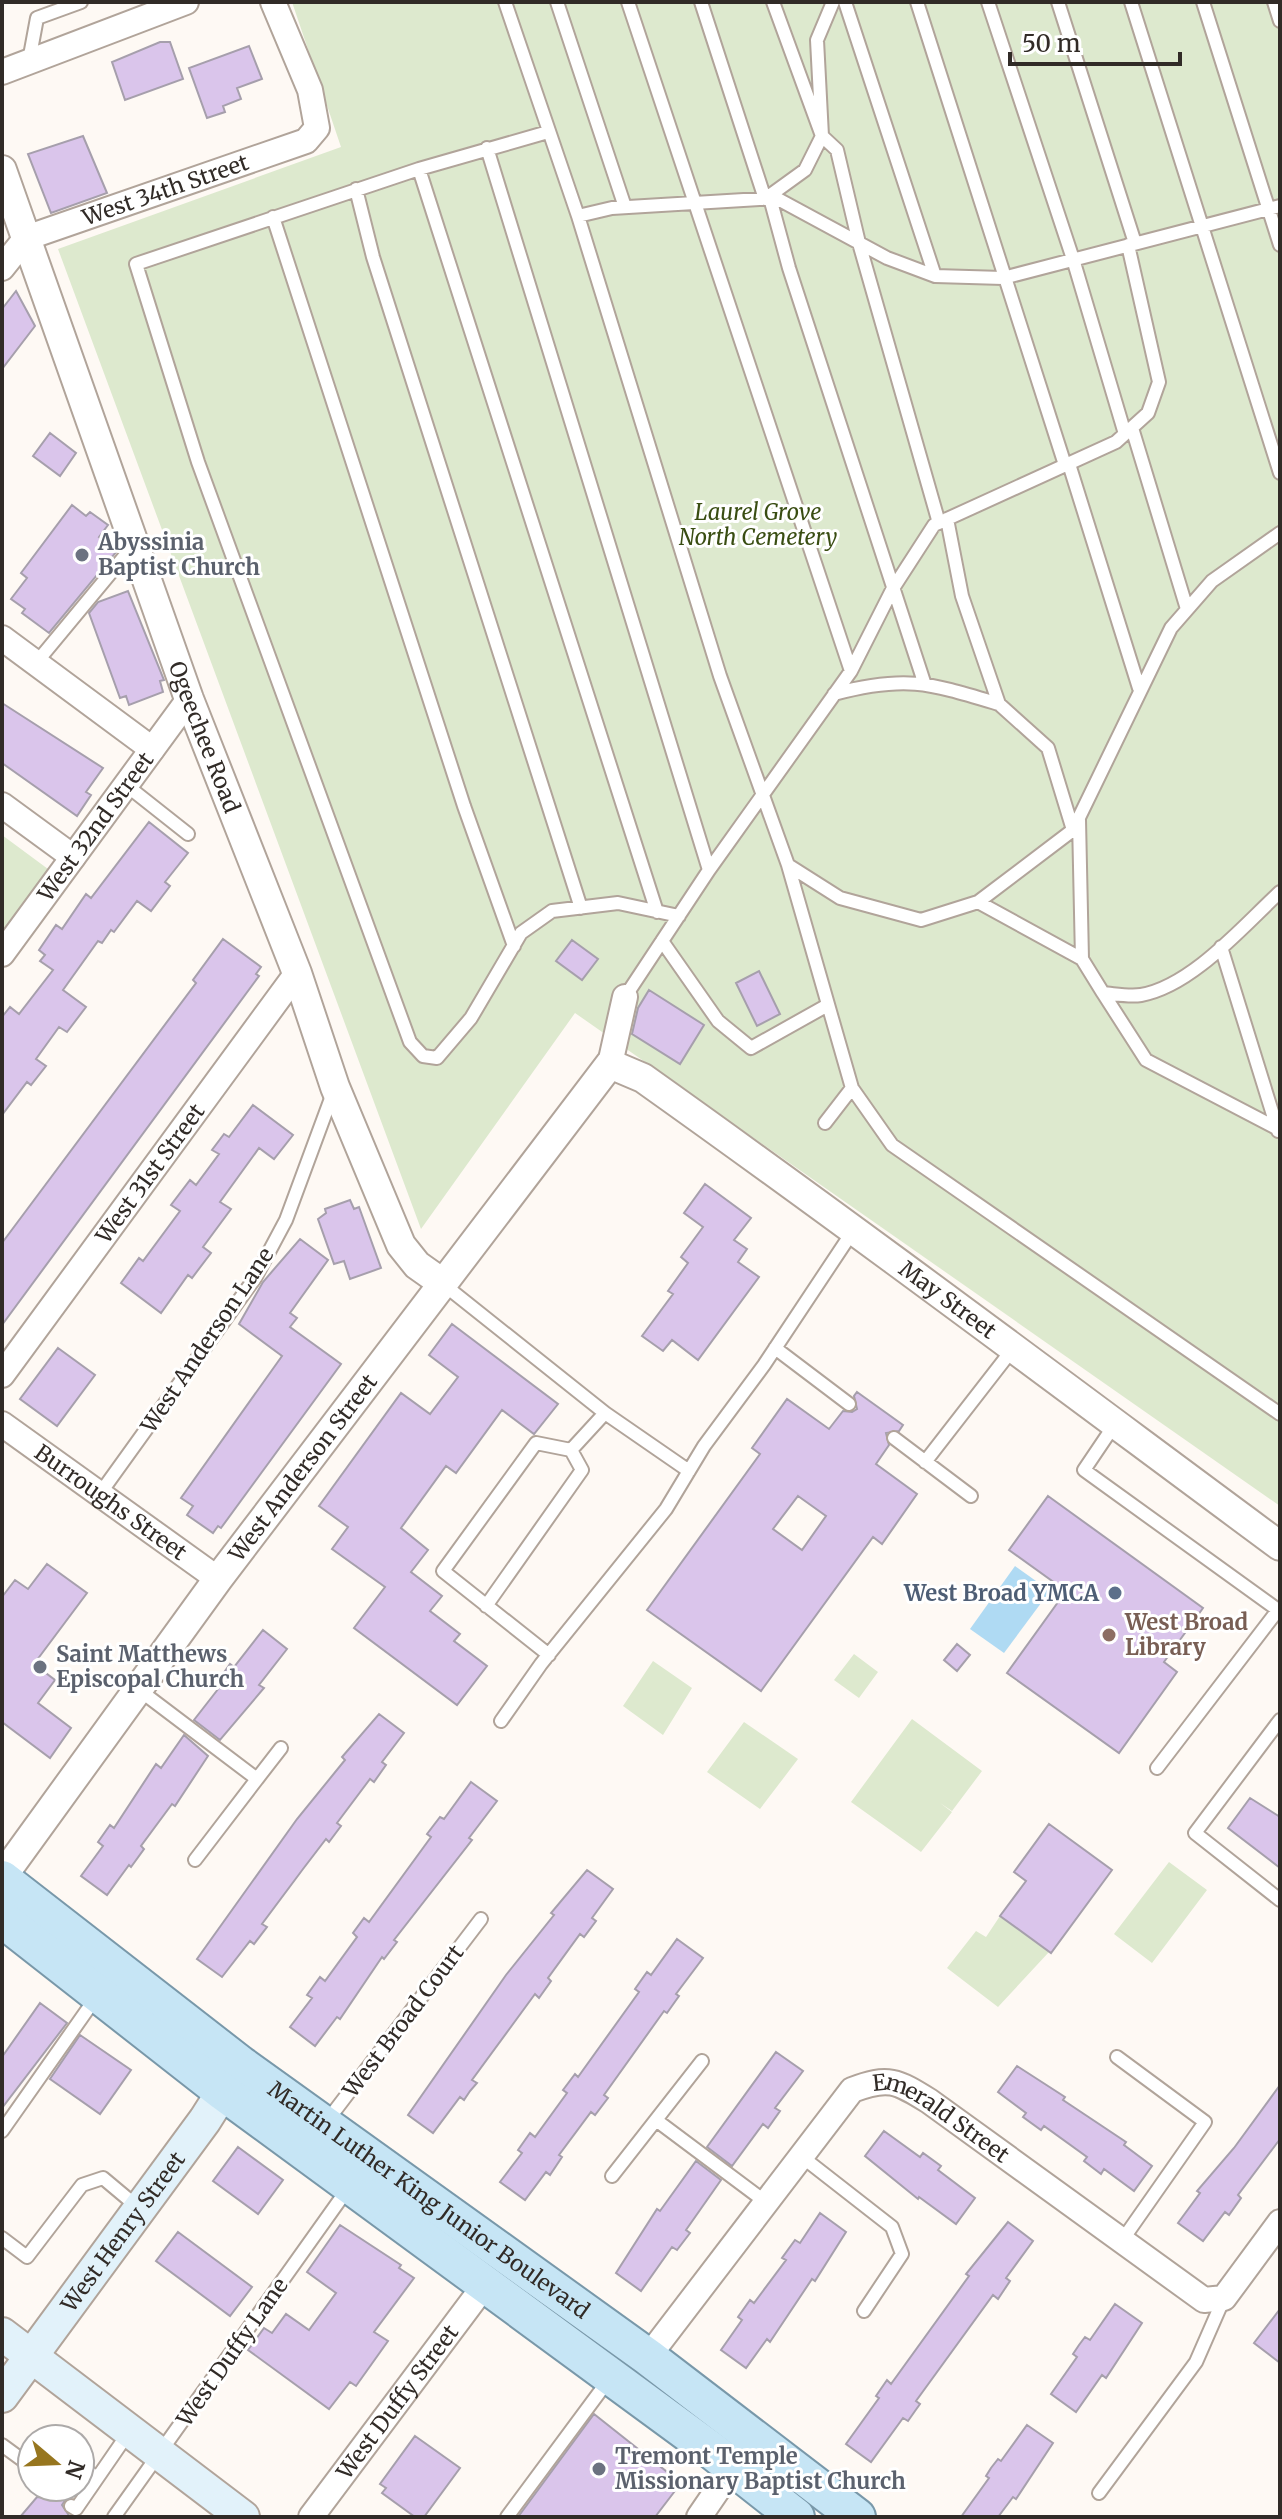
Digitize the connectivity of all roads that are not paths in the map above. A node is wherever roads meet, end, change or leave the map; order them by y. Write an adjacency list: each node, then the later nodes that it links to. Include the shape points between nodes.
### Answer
1 (81, 2): 18 (lane, via 37,18)
2 (186, 2): 18 (street)
3 (273, 2): 33 (street, West 34th Street, via 310,90 317,128 306,141)
4 (505, 2): 20 (lane)
5 (557, 2): 28 (lane)
6 (628, 2): 27 (lane)
7 (701, 2): 26 (lane)
8 (773, 2): 21 (lane)
9 (833, 2): 21 (lane, via 817,40)
10 (845, 2): 39 (lane)
11 (917, 2): 40 (lane)
12 (988, 2): 37 (lane)
13 (1058, 2): 35 (lane)
14 (1131, 2): 32 (lane)
15 (1203, 2): 29 (lane)
16 (1274, 2): 17 (lane)
17 (1280, 21)
18 (29, 61): 19 (street)
19 (2, 72)
20 (548, 132): 22 (lane); 30 (lane)
21 (822, 136): 26 (lane, via 805,170); 34 (lane, via 837,150)
22 (487, 148): 23 (lane); 65 (lane)
23 (419, 169): 25 (lane); 69 (lane)
24 (2, 170): 33 (street, Ogeechee Road)
25 (356, 189): 31 (lane); 68 (lane, via 373,257)
26 (767, 199): 27 (lane); 34 (lane, via 776,198); 47 (lane)
27 (695, 203): 28 (lane); 51 (lane)
28 (625, 207): 30 (lane)
29 (1275, 207): 32 (lane); 36 (lane)
30 (578, 216): 59 (lane)
31 (273, 217): 72 (lane); 72 (lane, via 136,264 198,462 410,1042 423,1056 437,1058 471,1018)
32 (1202, 226): 35 (lane); 43 (lane)
33 (26, 238): 38 (street); 46 (street, Ogeechee Road)
34 (859, 243): 39 (lane); 44 (lane)
35 (1132, 244): 37 (lane); 41 (lane, via 1159,382 1148,413)
36 (1280, 245)
37 (1073, 259): 40 (lane); 41 (lane)
38 (2, 268)
39 (935, 276): 40 (lane)
40 (1003, 278): 42 (lane)
41 (1129, 431): 42 (lane); 48 (lane)
42 (1067, 465): 44 (lane); 53 (lane)
43 (1280, 473)
44 (943, 521): 47 (lane); 56 (lane)
45 (1280, 533): 48 (lane, via 1212,581)
46 (135, 544): 50 (lane); 55 (street, Ogeechee Road)
47 (892, 590): 51 (lane); 52 (lane)
48 (1187, 609): 53 (lane)
49 (2, 638): 50 (street)
50 (36, 663): 57 (street)
51 (851, 671): 54 (lane)
52 (924, 682): 54 (lane, via 872,684); 56 (lane)
53 (1139, 688): 61 (lane)
54 (834, 694): 59 (lane)
55 (189, 699): 57 (street, West 32nd Street); 76 (street, Ogeechee Road)
56 (999, 704): 61 (lane, via 1048,748)
57 (152, 749): 58 (street, West 32nd Street)
58 (126, 785): 62 (lane); 63 (street, West 32nd Street)
59 (761, 796): 64 (lane); 65 (lane)
60 (2, 805): 63 (street)
61 (1076, 825): 67 (lane); 75 (lane)
62 (188, 834)
63 (73, 857): 74 (street, West 32nd Street)
64 (788, 865): 67 (lane, via 840,898 921,920); 79 (lane)
65 (709, 870): 70 (lane)
66 (1279, 898): 73 (lane)
67 (978, 902): 75 (lane)
68 (581, 908): 69 (lane, via 618,903); 72 (lane, via 552,911 521,933)
69 (657, 912): 70 (lane)
70 (679, 916): 71 (lane)
71 (662, 941): 78 (lane); 79 (lane, via 718,1021 751,1048)
72 (514, 946)
73 (1221, 947): 77 (lane, via 1164,987 1139,995); 84 (lane)
74 (2, 954)
75 (1082, 959): 77 (lane)
76 (297, 973): 81 (street, Ogeechee Road); 89 (street, West 31st Street)
77 (1103, 993): 84 (lane, via 1146,1060)
78 (625, 997): 80 (street)
79 (826, 1006): 82 (lane)
80 (610, 1064): 85 (street, May Street, via 643,1078); 86 (street, West Anderson Street)
81 (335, 1087): 86 (street, Ogeechee Road, via 401,1245); 99 (lane, West Anderson Lane, via 286,1220 255,1278)
82 (852, 1088): 83 (lane); 92 (lane, via 892,1145)
83 (825, 1123)
84 (1279, 1132)
85 (855, 1229): 87 (lane); 88 (street, May Street)
86 (441, 1282): 91 (lane); 102 (street, West Anderson Street)
87 (775, 1348): 90 (lane); 98 (lane)
88 (1012, 1350): 94 (street, May Street); 97 (lane)
89 (2, 1375)
90 (849, 1404)
91 (605, 1413): 96 (lane); 98 (lane)
92 (1280, 1414)
93 (2, 1424): 99 (street, Burroughs Street)
94 (1115, 1424): 101 (street, May Street); 104 (lane, via 1084,1470)
95 (894, 1438): 97 (lane)
96 (571, 1450): 103 (lane, via 582,1470); 103 (lane, via 536,1443 443,1571)
97 (925, 1462): 100 (lane)
98 (689, 1471): 105 (lane, via 666,1509)
99 (99, 1495): 102 (street, Burroughs Street)
100 (971, 1496)
101 (1280, 1546)
102 (218, 1579): 106 (street, West Anderson Street)
103 (486, 1606): 105 (lane)
104 (1278, 1606): 110 (lane)
105 (549, 1655): 108 (lane)
106 (138, 1689): 111 (lane); 113 (street, West Anderson Street)
107 (1280, 1720): 114 (lane, via 1195,1833)
108 (501, 1721)
109 (281, 1748): 111 (lane)
110 (1157, 1768)
111 (257, 1779): 112 (lane)
112 (195, 1860)
113 (2, 1878): 120 (main road, Martin Luther King Junior Boulevard)
114 (1280, 1900)
115 (2, 1919): 117 (main road, Martin Luther King Junior Boulevard)
116 (481, 1919): 122 (lane, West Broad Court)
117 (99, 1993): 120 (main road, Martin Luther King Junior Boulevard); 123 (lane)
118 (1117, 2057): 131 (lane, via 1205,2122)
119 (702, 2061): 121 (lane)
120 (231, 2078): 122 (main road, Martin Luther King Junior Boulevard); 126 (main road, Martin Luther King Junior Boulevard); 128 (main road, West Henry Street)
121 (656, 2120): 125 (lane); 127 (lane)
122 (325, 2123): 137 (main road, Martin Luther King Junior Boulevard)
123 (2, 2131)
124 (801, 2156): 127 (street, Emerald Street); 131 (street, Emerald Street, via 852,2090 876,2080 898,2082); 134 (lane, via 892,2227 899,2241 902,2254)
125 (612, 2176)
126 (350, 2186): 132 (main road, Martin Luther King Junior Boulevard); 142 (lane, West Duffy Lane)
127 (767, 2203): 137 (street, Emerald Street)
128 (140, 2209): 130 (lane, via 103,2178 82,2185 27,2257); 136 (main road, West Henry Street)
129 (1280, 2222): 133 (street)
130 (2, 2238)
131 (1121, 2242): 133 (street, Emerald Street, via 1204,2300)
132 (484, 2286): 138 (main road, Martin Luther King Junior Boulevard); 150 (street, West Duffy Street)
133 (1224, 2298): 145 (lane, via 1196,2362)
134 (864, 2311)
135 (2, 2334): 136 (main road)
136 (32, 2356): 139 (main road, West Henry Street); 140 (main road)
137 (648, 2357): 141 (main road, Martin Luther King Junior Boulevard)
138 (610, 2378): 143 (main road, Martin Luther King Junior Boulevard); 151 (lane)
139 (2, 2396)
140 (129, 2432): 142 (main road); 144 (lane)
141 (754, 2439): 143 (street); 154 (main road, Martin Luther King Junior Boulevard)
142 (159, 2455): 148 (lane, West Duffy Lane); 149 (main road)
143 (732, 2468): 152 (street); 153 (main road, Martin Luther King Junior Boulevard)
144 (97, 2478)
145 (1099, 2493)
146 (78, 2503): 147 (lane, via 76,2509)
147 (71, 2506)
148 (114, 2517)
149 (243, 2517)
150 (311, 2517)
151 (507, 2517)
152 (699, 2517)
153 (796, 2517)
154 (857, 2517)

